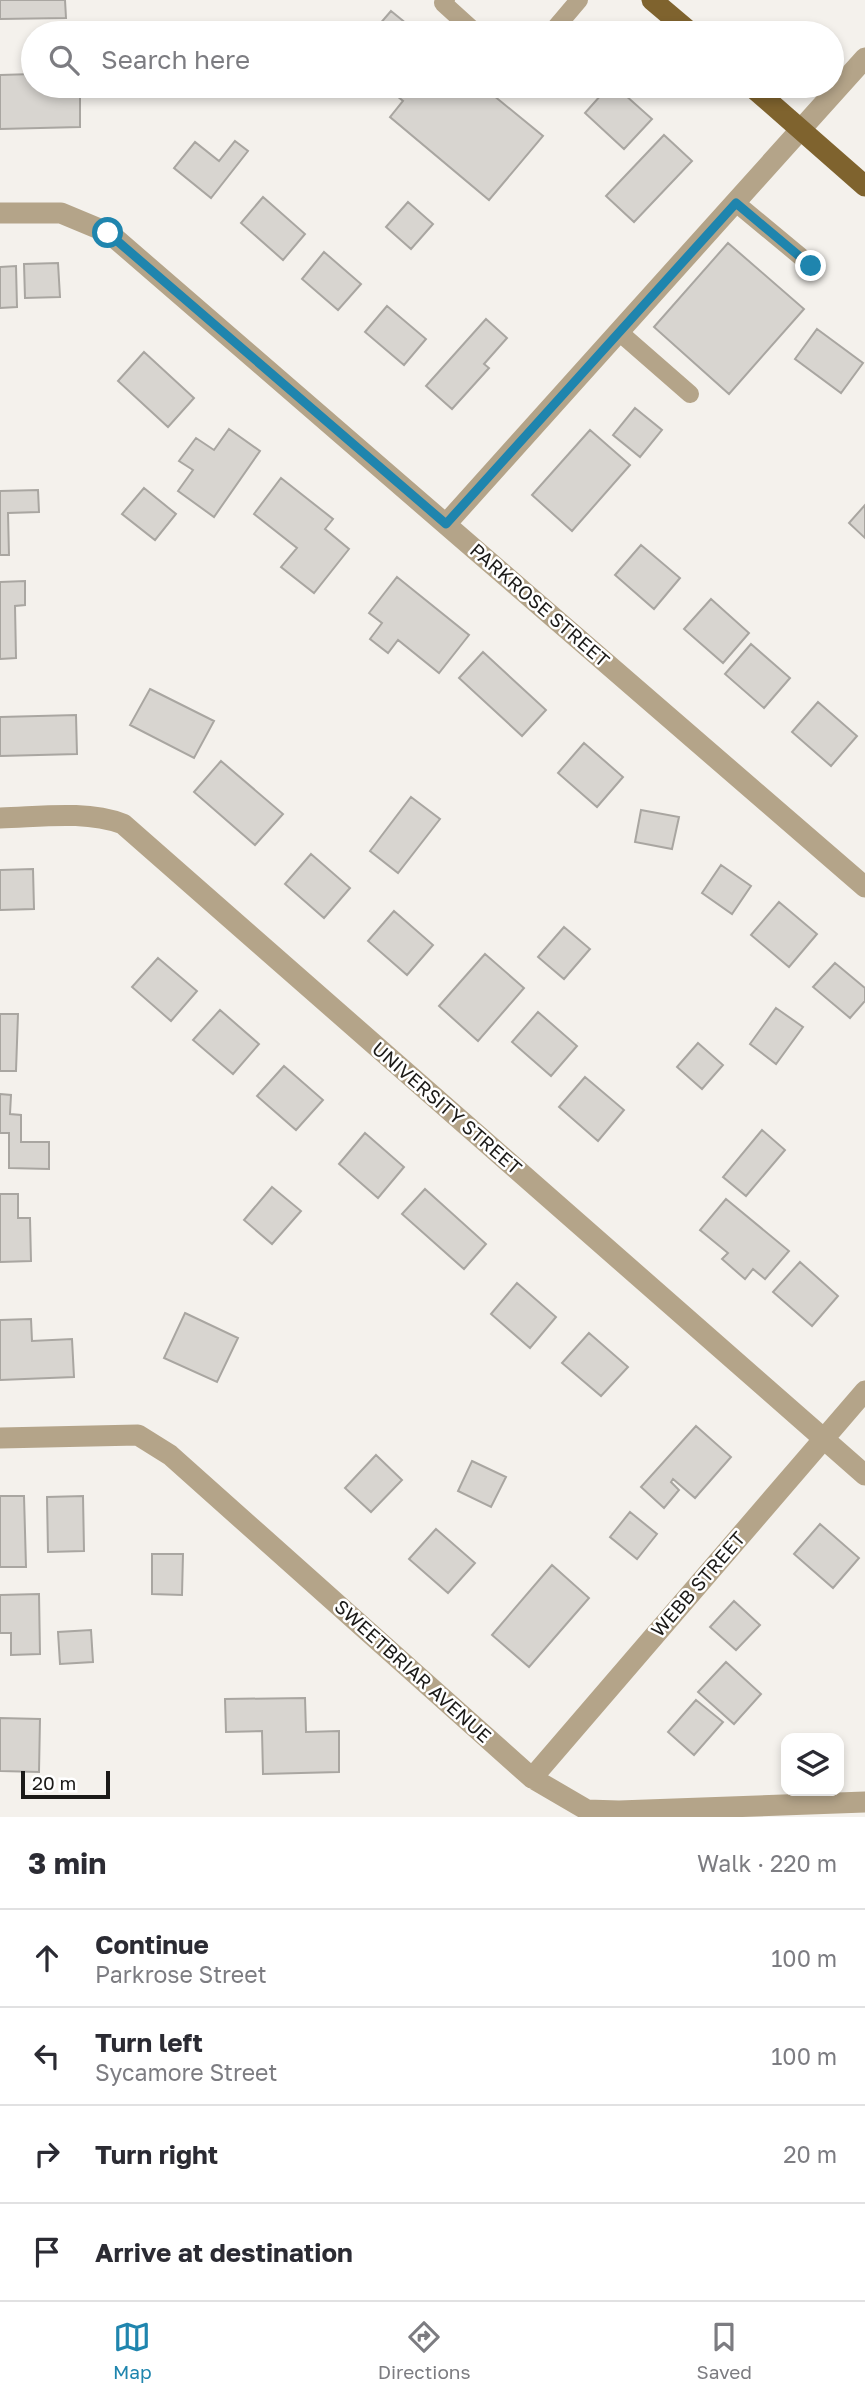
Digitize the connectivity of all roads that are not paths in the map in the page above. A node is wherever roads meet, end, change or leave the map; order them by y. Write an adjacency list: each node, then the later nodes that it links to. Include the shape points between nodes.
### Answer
1 (446, 0): 4 (lane, via 443,3)
2 (579, 0): 5 (lane)
3 (652, 0): 6 (main road)
4 (463, 21)
5 (561, 21)
6 (677, 21)
7 (865, 58): 8 (street)
8 (844, 82)
9 (765, 98): 11 (main road)
10 (830, 98): 11 (street)
11 (802, 130): 12 (main road); 13 (street)
12 (865, 186)
13 (736, 203): 15 (lane); 16 (street)
14 (0, 212): 18 (street, PARKROSE STREET, via 61,213 108,233)
15 (811, 266)
16 (619, 332): 17 (lane); 18 (street)
17 (690, 394)
18 (446, 524): 20 (street, PARKROSE STREET)
19 (0, 818): 23 (street, UNIVERSITY STREET, via 85,816 123,824)
20 (865, 887)
21 (865, 1391): 23 (street, WEBB STREET)
22 (0, 1438): 25 (street, SWEETBRIAR AVENUE, via 138,1435 170,1455)
23 (822, 1438): 24 (street, UNIVERSITY STREET); 25 (street, WEBB STREET)
24 (865, 1475)
25 (533, 1777): 26 (street, SWEETBRIAR AVENUE, via 587,1810)
26 (865, 1802)

